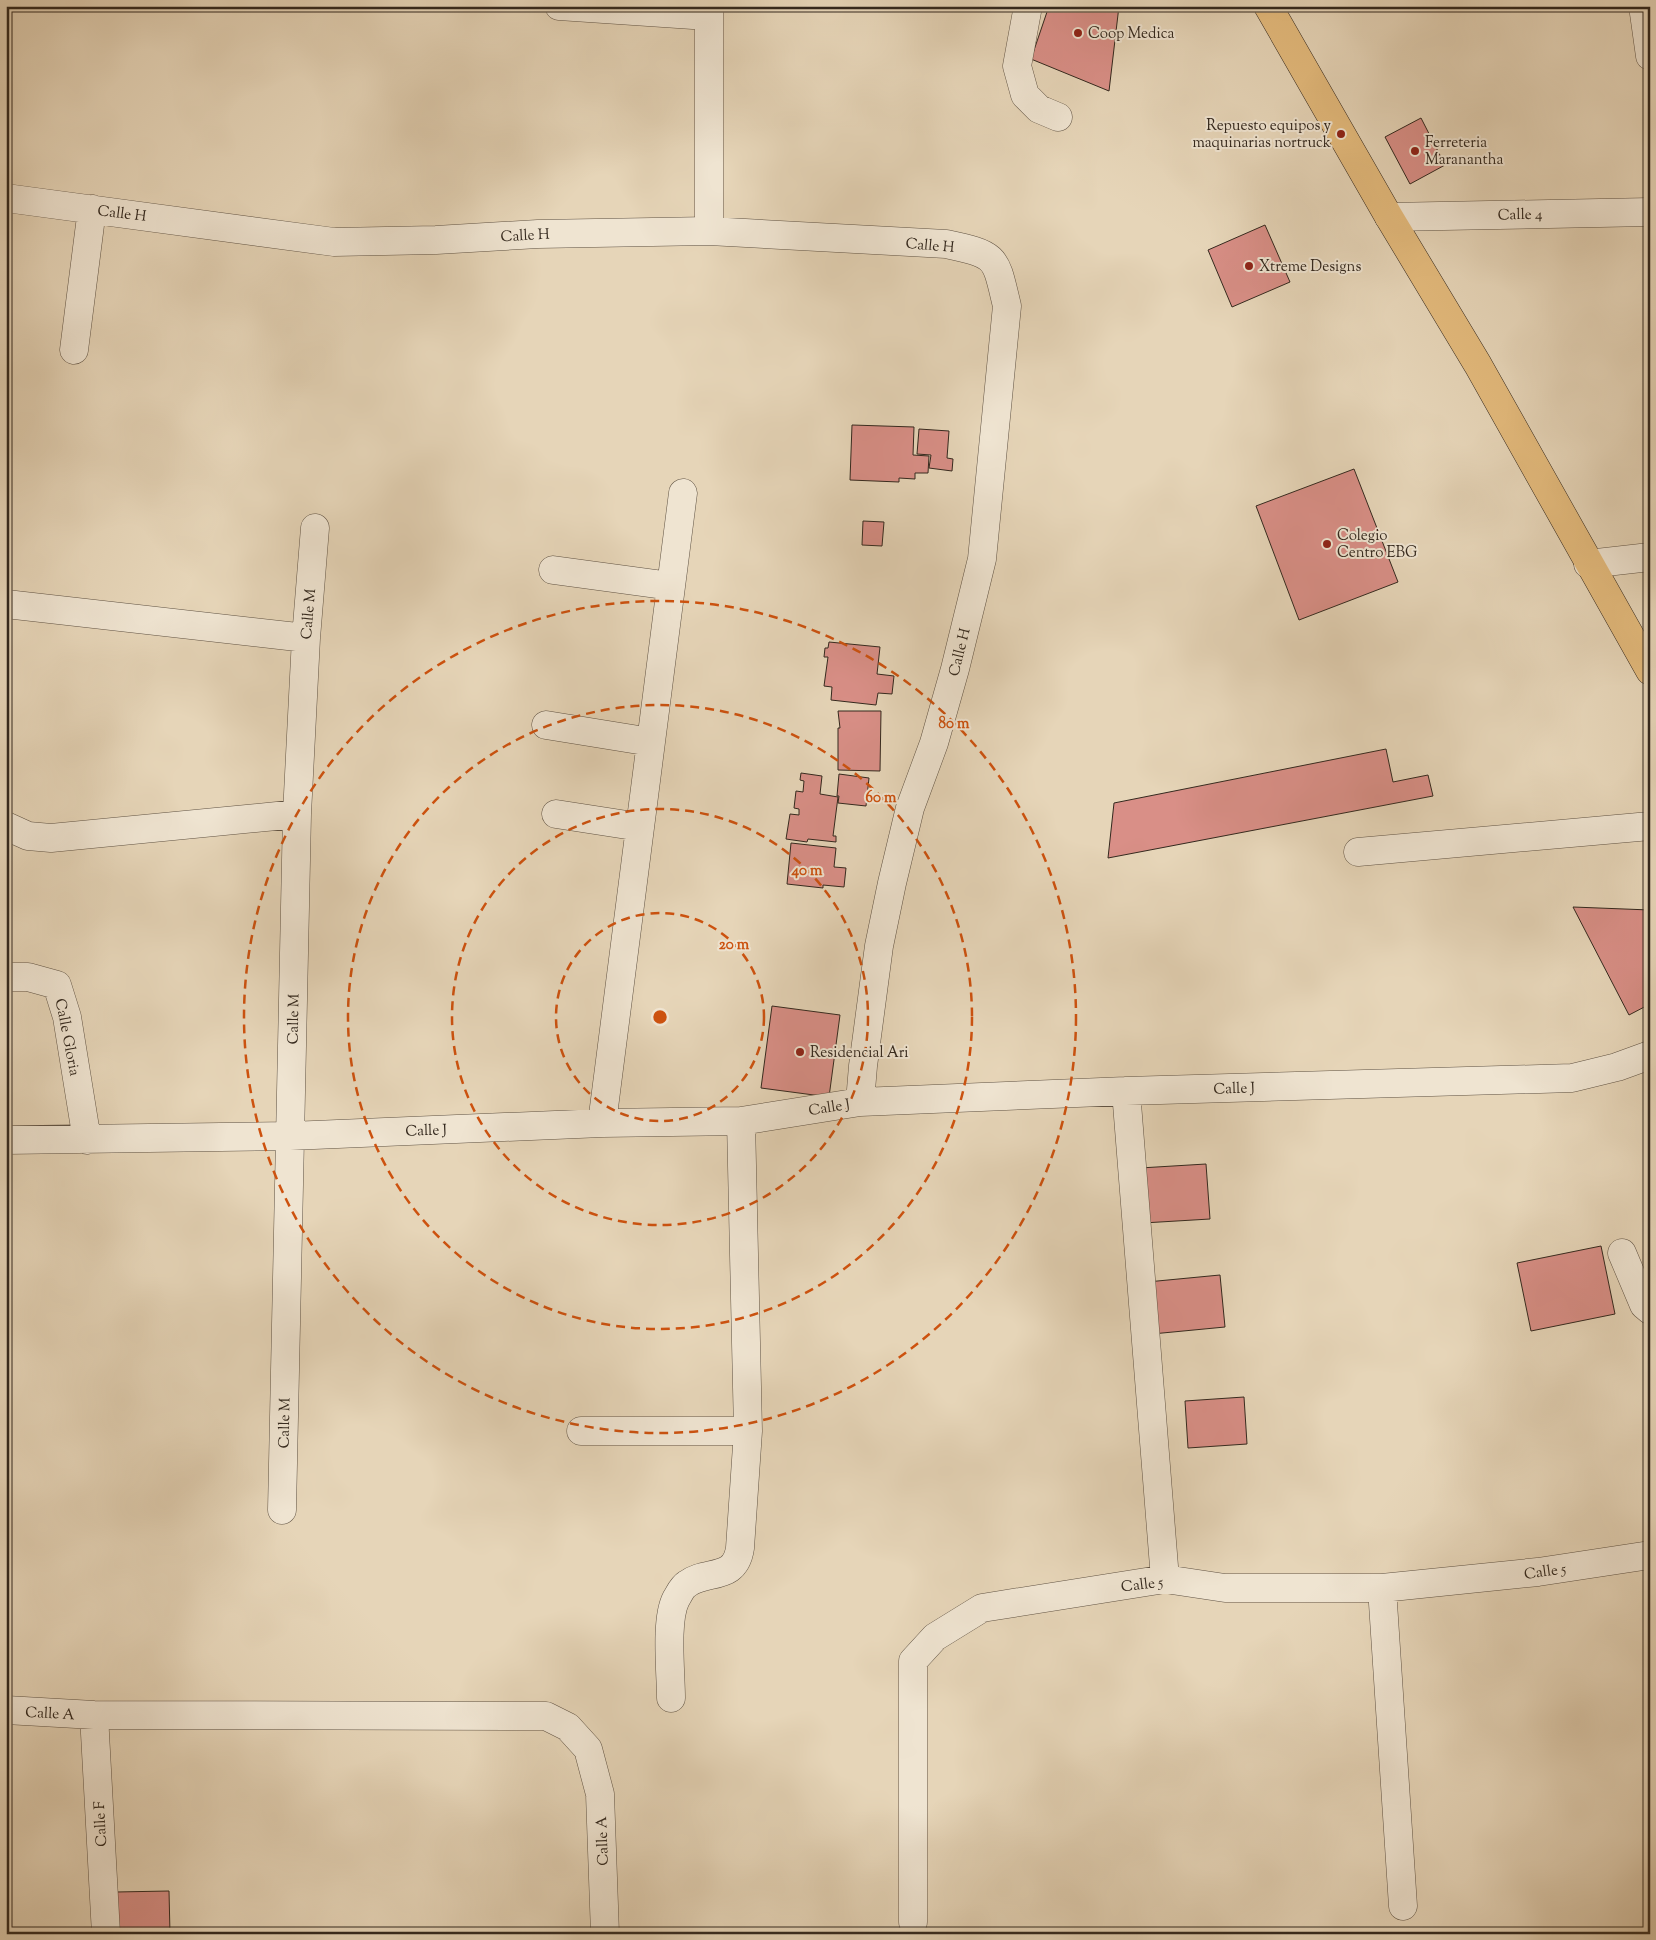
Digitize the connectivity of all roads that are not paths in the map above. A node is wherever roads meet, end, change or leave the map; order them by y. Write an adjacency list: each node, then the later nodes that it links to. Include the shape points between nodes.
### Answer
1 (559, 6): 5 (street)
2 (1028, 6): 7 (street, via 1017,66 1026,95 1039,109)
3 (1268, 6): 11 (main road)
4 (1643, 6): 6 (street)
5 (708, 11): 12 (street)
6 (1650, 56)
7 (1058, 117)
8 (6, 198): 9 (street, Calle H)
9 (92, 209): 12 (street, Calle H, via 334,242); 13 (street)
10 (1650, 212): 11 (street, Calle 4)
11 (1389, 217): 17 (main road, via 1478,364)
12 (709, 231): 34 (street, Calle H, via 946,244 977,251 990,257 998,268 1008,306 982,559 955,669 934,742 910,808 892,883 879,946)
13 (74, 350)
14 (683, 493): 19 (street)
15 (315, 528): 21 (street, Calle M)
16 (1650, 557): 17 (street)
17 (1588, 564): 22 (main road)
18 (553, 570): 19 (street)
19 (671, 586): 24 (street)
20 (6, 604): 21 (street)
21 (306, 638): 25 (street, Calle M)
22 (1650, 672)
23 (546, 725): 24 (street)
24 (651, 742): 29 (street)
25 (297, 814): 27 (street, via 51,838 28,836); 37 (street, Calle M)
26 (556, 814): 29 (street)
27 (6, 826)
28 (1650, 826): 30 (street)
29 (640, 827): 36 (street)
30 (1358, 852)
31 (6, 977): 39 (street, Calle Gloria, via 28,977 57,986 67,1017)
32 (1650, 1055): 33 (street, Calle J, via 1572,1078)
33 (1126, 1091): 34 (street, Calle J); 46 (street)
34 (860, 1102): 35 (street, Calle J)
35 (741, 1121): 36 (street, Calle J); 43 (street)
36 (602, 1123): 37 (street, Calle J)
37 (290, 1136): 39 (street, Calle J); 44 (street, Calle M)
38 (6, 1140): 39 (street, Calle J)
39 (86, 1140)
40 (1622, 1253): 41 (street, via 1644,1304)
41 (1650, 1310)
42 (581, 1431): 43 (street)
43 (748, 1431): 48 (street, via 739,1557 726,1571 687,1584 674,1601 670,1618)
44 (282, 1510)
45 (1650, 1555): 47 (street, Calle 5, via 1538,1572)
46 (1165, 1579): 47 (street, Calle 5, via 1225,1588); 52 (street, Calle 5, via 982,1608 935,1636 913,1661)
47 (1382, 1588): 51 (street)
48 (671, 1698)
49 (6, 1710): 50 (street, Calle A)
50 (94, 1715): 53 (street, Calle F); 54 (street, Calle A, via 546,1716 568,1728 588,1749 600,1794)
51 (1403, 1906)
52 (913, 1922)
53 (106, 1934)
54 (605, 1934)

